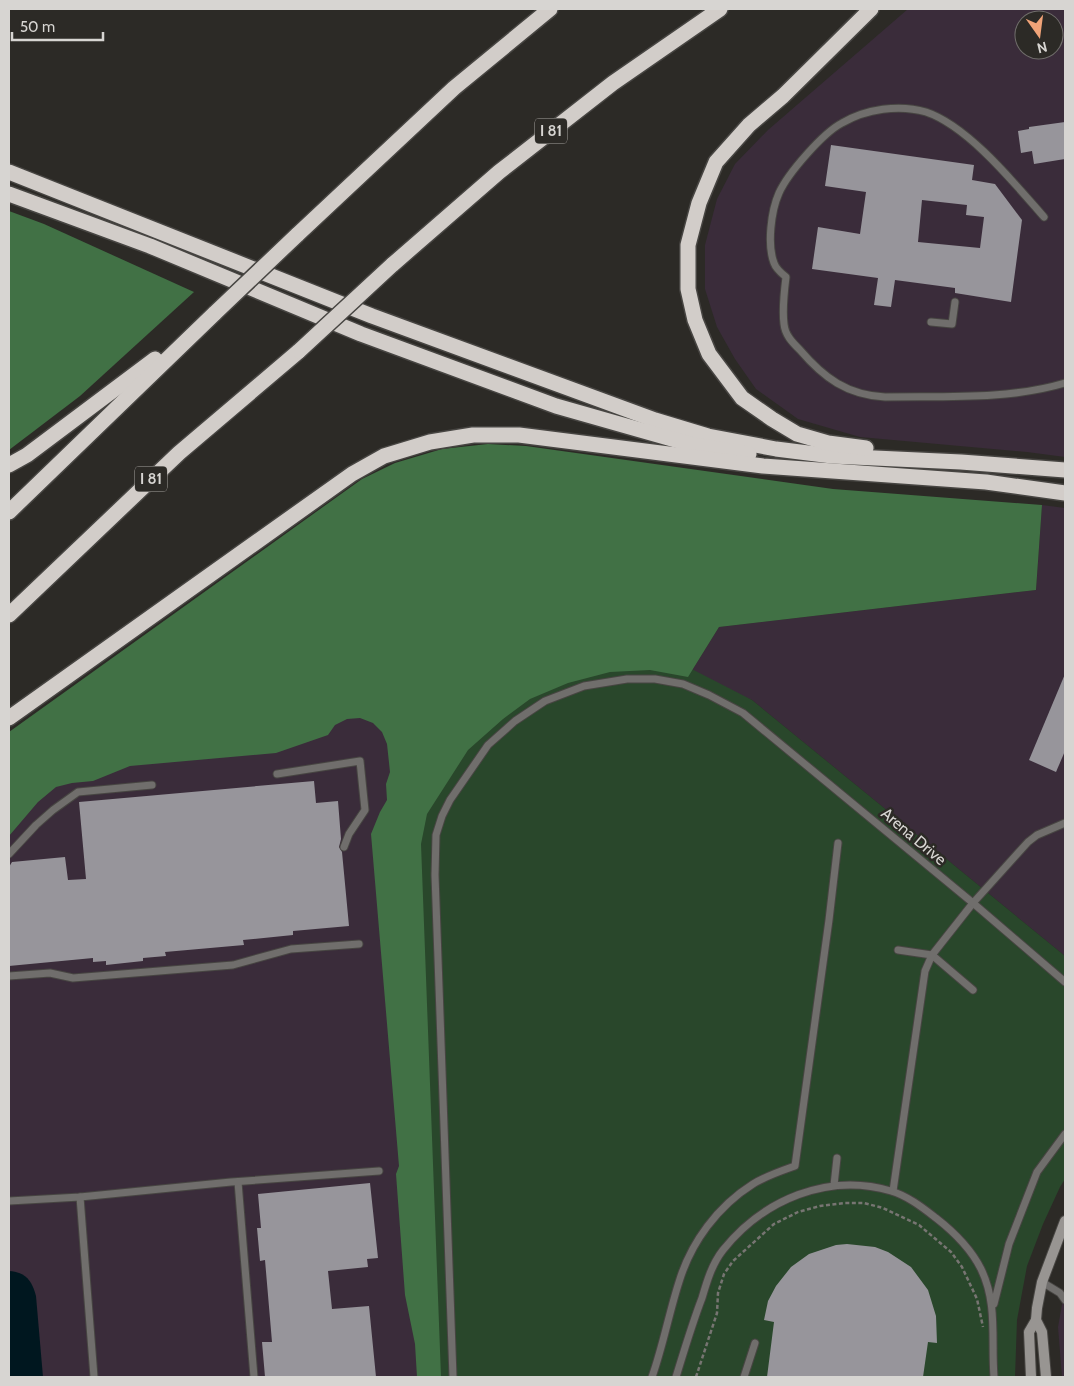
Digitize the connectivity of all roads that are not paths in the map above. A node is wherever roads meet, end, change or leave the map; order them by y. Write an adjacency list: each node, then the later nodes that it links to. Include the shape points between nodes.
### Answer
1 (550, 9): 8 (highway, bridge, via 454,88)
2 (720, 9): 17 (highway, I 81, bridge, via 613,83 499,172 299,351 179,453)
3 (871, 9): 11 (highway, via 716,162 699,203 688,245 688,289 695,320 709,354 742,398 772,420 798,434 828,443)
4 (9, 172): 11 (highway, via 372,316 655,420 708,436 776,449 832,456)
5 (9, 194): 14 (highway, via 150,246 361,334 556,406 693,445 814,464)
6 (1044, 216): 10 (lane, via 962,132 926,112 889,108 856,116 840,124 787,179 775,207 770,236 771,254 774,265 786,277 784,325 788,337 815,368 855,392 885,397 1006,395)
7 (955, 302): 9 (lane, via 952,324)
8 (211, 316): 12 (highway, via 28,455); 16 (highway)
9 (931, 322)
10 (1065, 382)
11 (961, 462): 13 (highway)
12 (9, 465)
13 (1065, 470)
14 (960, 480): 15 (highway); 18 (highway, via 764,466 519,435 473,435 430,442 384,456 352,474)
15 (1065, 493)
16 (9, 512)
17 (9, 615)
18 (9, 718)
19 (277, 774): 23 (lane, via 360,761 366,810)
20 (152, 785): 24 (lane, via 78,792 36,824)
21 (1065, 823): 25 (lane, via 1028,842)
22 (838, 843): 49 (lane, via 795,1166 749,1187 722,1209 703,1232 679,1281)
23 (344, 847)
24 (9, 854)
25 (974, 903): 28 (lane); 30 (lane, Arena Drive); 48 (lane, Arena Drive, via 744,713 683,684 656,679 584,686 545,701 515,721 488,746 450,800 436,834)
26 (359, 944): 29 (lane, via 291,949 233,965 73,978 50,973)
27 (898, 950): 28 (lane)
28 (932, 955): 31 (lane); 37 (lane, via 925,971)
29 (9, 976)
30 (1065, 982)
31 (973, 990)
32 (1065, 1134): 43 (lane, via 1037,1172 1000,1276)
33 (837, 1158): 36 (lane)
34 (379, 1171): 35 (lane)
35 (238, 1182): 38 (lane); 47 (lane)
36 (834, 1185): 37 (lane); 50 (lane, via 808,1191 767,1210 722,1251 710,1274)
37 (893, 1191): 43 (lane, via 918,1204 944,1224 972,1255 987,1285)
38 (80, 1197): 39 (lane); 46 (lane)
39 (9, 1201)
40 (1064, 1225): 41 (main road)
41 (1042, 1282): 42 (lane); 44 (main road)
42 (1065, 1300)
43 (993, 1315): 52 (lane)
44 (1036, 1320): 53 (main road, via 1029,1332); 54 (main road, via 1042,1332)
45 (755, 1342): 51 (lane)
46 (94, 1377)
47 (254, 1377)
48 (453, 1377)
49 (652, 1377)
50 (676, 1377)
51 (744, 1377)
52 (994, 1377)
53 (1031, 1377)
54 (1046, 1377)

